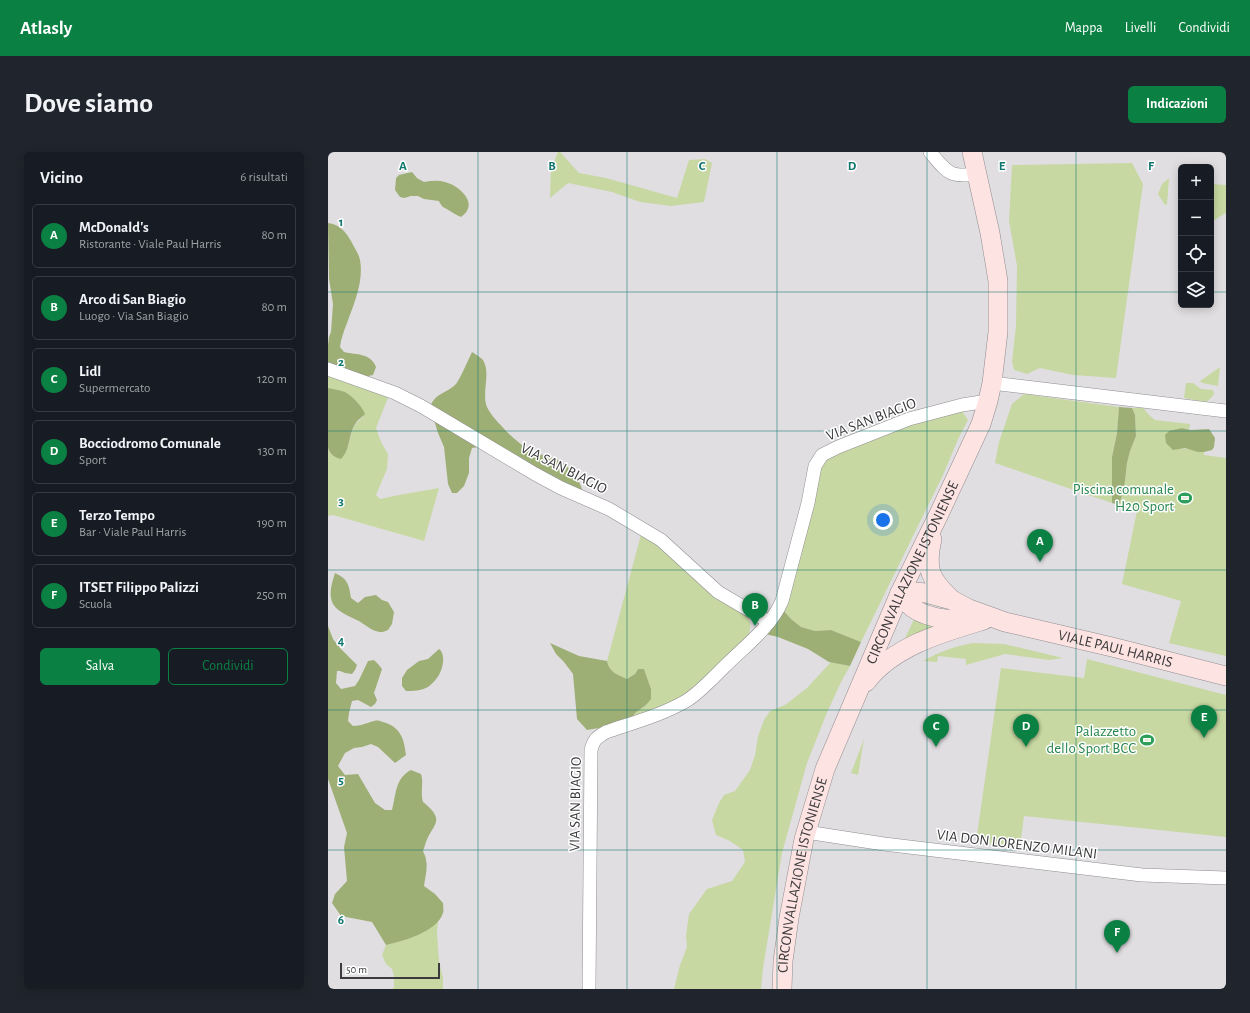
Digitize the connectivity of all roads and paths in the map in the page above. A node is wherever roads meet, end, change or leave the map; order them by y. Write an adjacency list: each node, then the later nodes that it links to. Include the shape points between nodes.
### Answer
1 (930, 152): 3 (street, via 944,168 955,175)
2 (972, 152): 3 (main road, CIRCONVALLAZIONE ISTONIENSE)
3 (977, 174): 5 (main road, CIRCONVALLAZIONE ISTONIENSE, via 998,281 998,332)
4 (328, 369): 11 (street, VIA SAN BIAGIO, via 395,393 535,474 609,509 661,540 718,592)
5 (990, 392): 6 (street, VIA SAN BIAGIO); 7 (main road, CIRCONVALLAZIONE ISTONIENSE, via 981,424); 11 (street, VIA SAN BIAGIO, via 962,405 909,419 822,455 815,466 782,601)
6 (1226, 411)
7 (939, 514): 8 (main road, CIRCONVALLAZIONE ISTONIENSE); 9 (main road, VIALE PAUL HARRIS, via 928,561 933,578)
8 (900, 593): 9 (main road, VIALE PAUL HARRIS, via 926,593); 10 (main road, VIALE PAUL HARRIS, via 907,603 919,612 934,617); 14 (main road, CIRCONVALLAZIONE ISTONIENSE)
9 (952, 600): 12 (main road, VIALE PAUL HARRIS)
10 (984, 620): 12 (main road, VIALE PAUL HARRIS); 14 (main road, VIALE PAUL HARRIS, via 927,639 907,649 872,673)
11 (769, 622): 17 (street, VIA SAN BIAGIO, via 710,681 686,701 606,732 593,742)
12 (1005, 622): 13 (main road, VIALE PAUL HARRIS)
13 (1226, 676)
14 (858, 692): 15 (main road, CIRCONVALLAZIONE ISTONIENSE, via 825,769)
15 (806, 832): 16 (street, VIA DON LORENZO MILANI, via 1142,875); 18 (main road, CIRCONVALLAZIONE ISTONIENSE, via 789,918)
16 (1226, 878)
17 (589, 987)
18 (782, 989)

